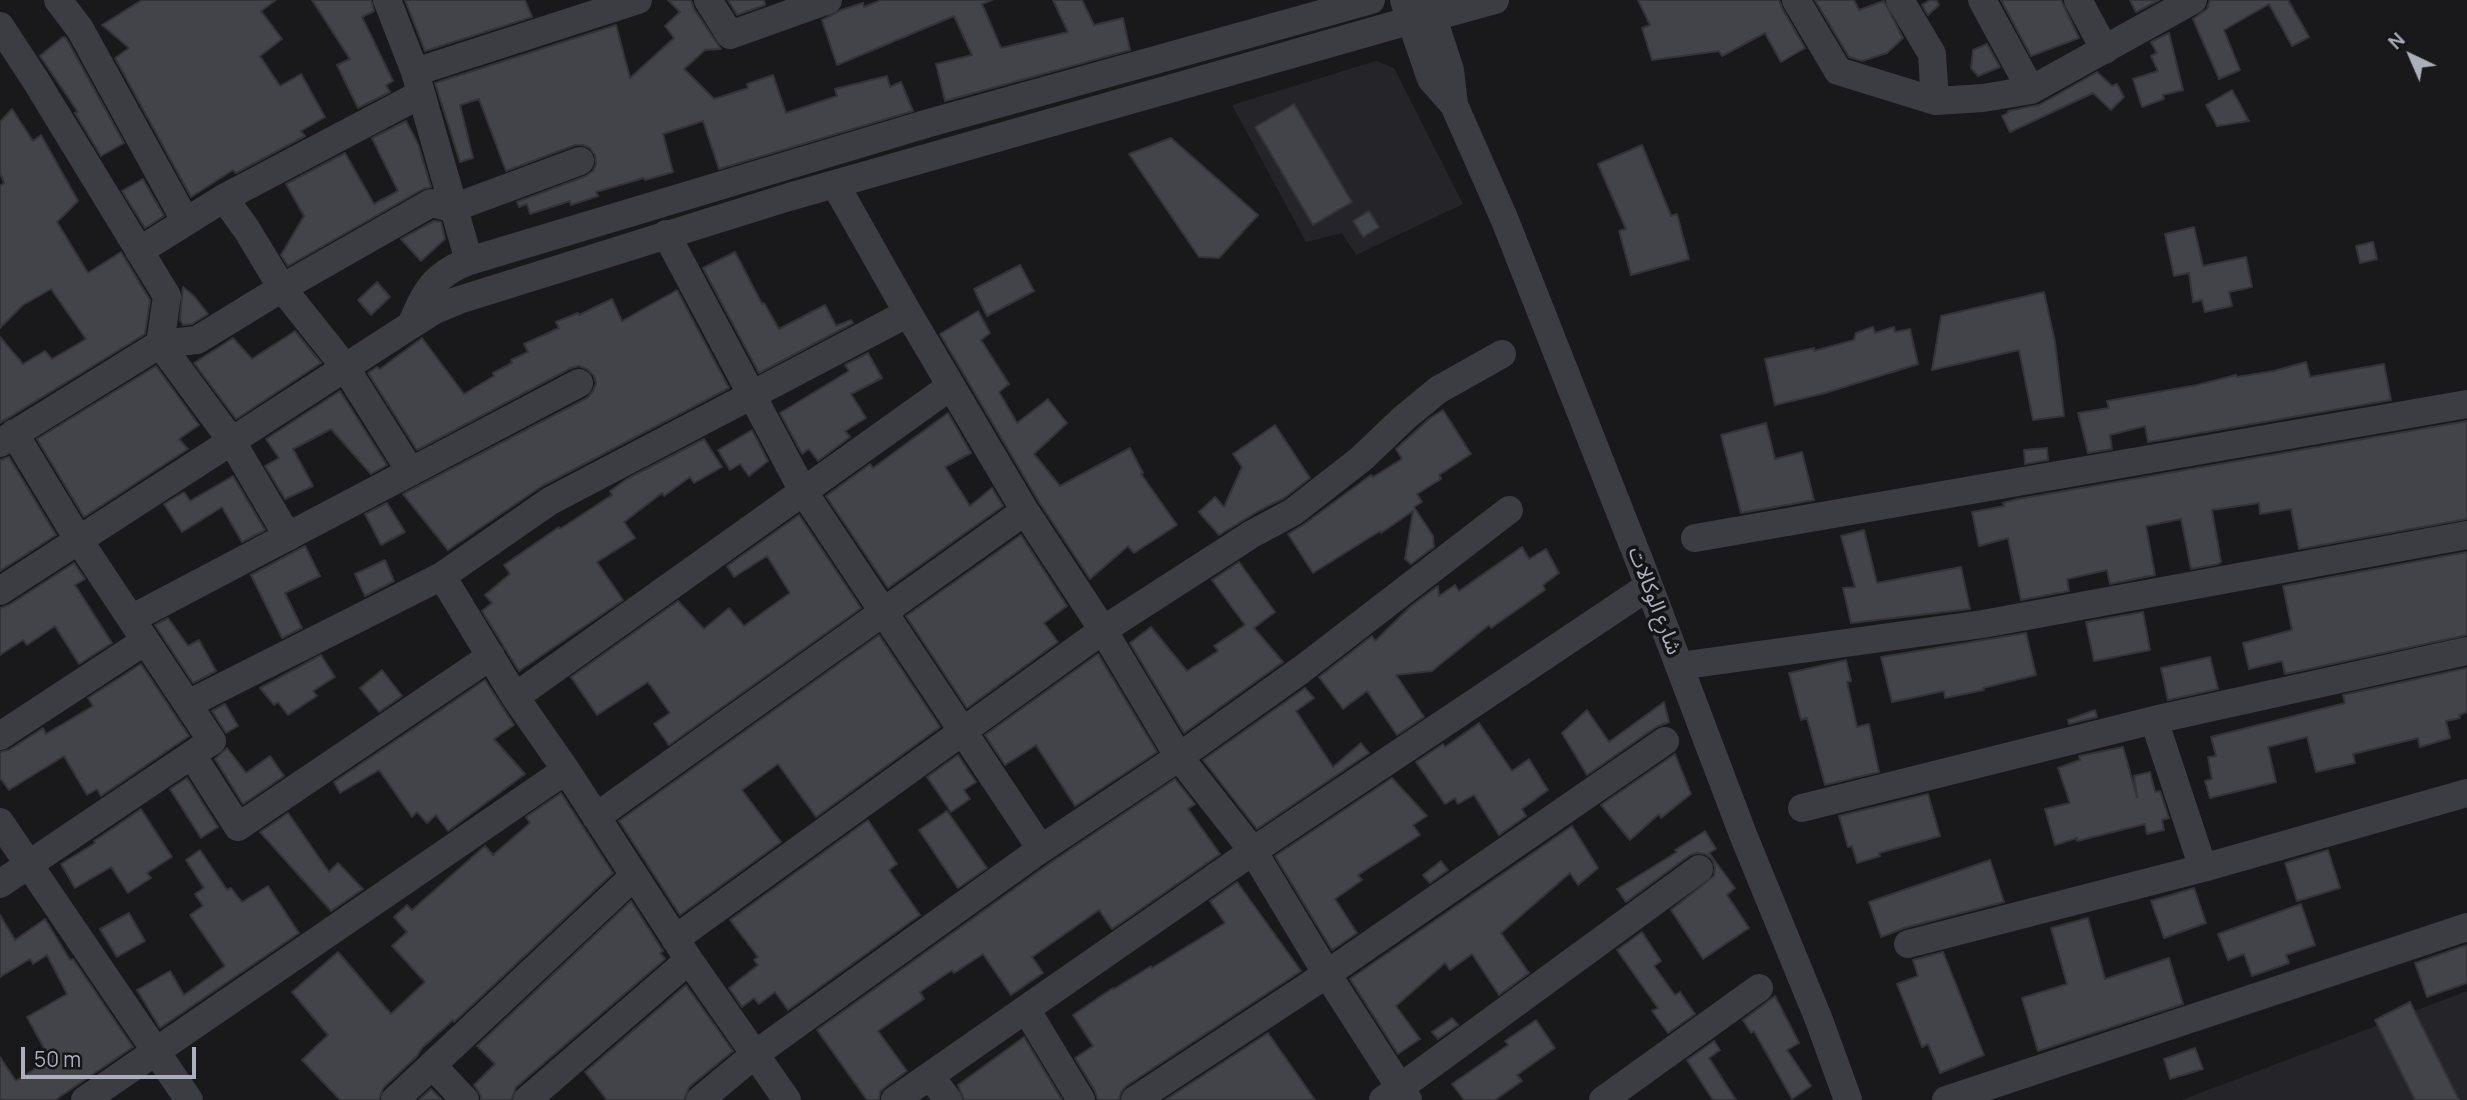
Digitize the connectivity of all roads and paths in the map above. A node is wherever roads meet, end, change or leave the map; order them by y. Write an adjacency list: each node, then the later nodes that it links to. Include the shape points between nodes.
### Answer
1 (58, 0): 25 (street, via 80,29)
2 (387, 0): 16 (street)
3 (638, 0): 16 (street)
4 (708, 0): 5 (street, via 730,35)
5 (828, 0)
6 (1371, 0): 19 (street)
7 (1495, 0): 13 (street)
8 (1796, 0): 18 (street, via 1838,71)
9 (1900, 0): 18 (street, via 1933,54)
10 (1982, 0): 17 (street)
11 (2078, 0): 15 (street)
12 (2193, 0): 15 (street)
13 (1419, 9): 20 (street); 50 (street, شارع الوكالات, via 1450,70 1454,105 1504,218)
14 (0, 26): 27 (street)
15 (2105, 50): 17 (street)
16 (418, 83): 23 (street); 24 (street)
17 (2031, 90): 18 (street)
18 (1935, 101)
19 (929, 123): 20 (street); 28 (street)
20 (938, 153): 22 (street)
21 (580, 161): 24 (street)
22 (835, 184): 26 (street); 30 (street)
23 (224, 198): 25 (street); 29 (street)
24 (453, 208): 28 (street); 29 (street, via 431,203)
25 (186, 222): 27 (street)
26 (666, 234): 31 (street, via 477,292); 37 (street)
27 (139, 251): 32 (street, via 167,296)
28 (469, 261): 31 (street, via 452,267 433,283)
29 (282, 288): 32 (street, via 197,340); 34 (street)
30 (908, 313): 36 (street); 37 (street)
31 (411, 325): 34 (street)
32 (160, 344): 39 (street); 40 (street)
33 (1502, 354): 54 (street, via 1438,390 1293,512)
34 (345, 367): 40 (street); 41 (street)
35 (579, 383): 41 (street)
36 (951, 386): 42 (street); 44 (street)
37 (752, 397): 42 (street); 49 (street, via 550,500)
38 (2467, 404): 47 (street)
39 (4, 440): 48 (street)
40 (231, 440): 46 (street); 48 (street)
41 (411, 472): 46 (street)
42 (803, 491): 52 (street); 58 (street)
43 (1509, 510): 65 (street)
44 (1025, 512): 52 (street); 54 (street)
45 (2467, 535): 57 (street, via 1983,624)
46 (288, 537): 53 (street)
47 (1695, 538)
48 (78, 539): 51 (street); 53 (street)
49 (442, 576): 56 (street); 59 (street)
50 (1649, 586): 57 (street, شارع الوكالات); 72 (street)
51 (0, 591)
52 (884, 610): 61 (street); 69 (street)
53 (138, 630): 59 (street); 62 (street)
54 (1103, 630): 61 (street); 65 (street)
55 (2467, 651): 60 (street)
56 (491, 656): 58 (street); 64 (street, via 238,827)
57 (1679, 666): 101 (street, شارع الوكالات)
58 (515, 697): 66 (street)
59 (188, 704): 64 (street, via 212,741)
60 (2154, 720): 68 (street); 74 (street)
61 (962, 733): 71 (street); 80 (street)
62 (0, 736)
63 (1665, 741): 81 (street)
64 (192, 755): 73 (street)
65 (1179, 757): 71 (street); 72 (street)
66 (566, 770): 69 (street); 84 (street)
67 (2467, 793): 74 (street)
68 (1802, 808)
69 (596, 817): 76 (street)
70 (0, 822): 73 (street)
71 (1041, 849): 85 (street)
72 (1253, 851): 81 (street); 83 (street)
73 (29, 865): 77 (street); 84 (street)
74 (2203, 868): 79 (street)
75 (1699, 869): 88 (street)
76 (634, 876): 80 (street); 86 (street)
77 (0, 884)
78 (2467, 927): 102 (street)
79 (1908, 944)
80 (682, 949): 85 (street); 93 (street)
81 (1327, 974): 88 (street); 99 (street)
82 (1759, 988): 100 (street)
83 (1026, 1009): 87 (street); 98 (street)
84 (156, 1051): 89 (street); 90 (street)
85 (754, 1055): 94 (street); 95 (street)
86 (432, 1065): 91 (street); 92 (street)
87 (931, 1077): 96 (street); 97 (street)
88 (1397, 1096)
89 (85, 1100)
90 (190, 1100)
91 (395, 1100)
92 (465, 1100)
93 (527, 1100)
94 (700, 1100)
95 (787, 1100)
96 (895, 1100)
97 (948, 1100)
98 (1081, 1100)
99 (1135, 1100)
100 (1603, 1100)
101 (1848, 1100)
102 (1946, 1100)

